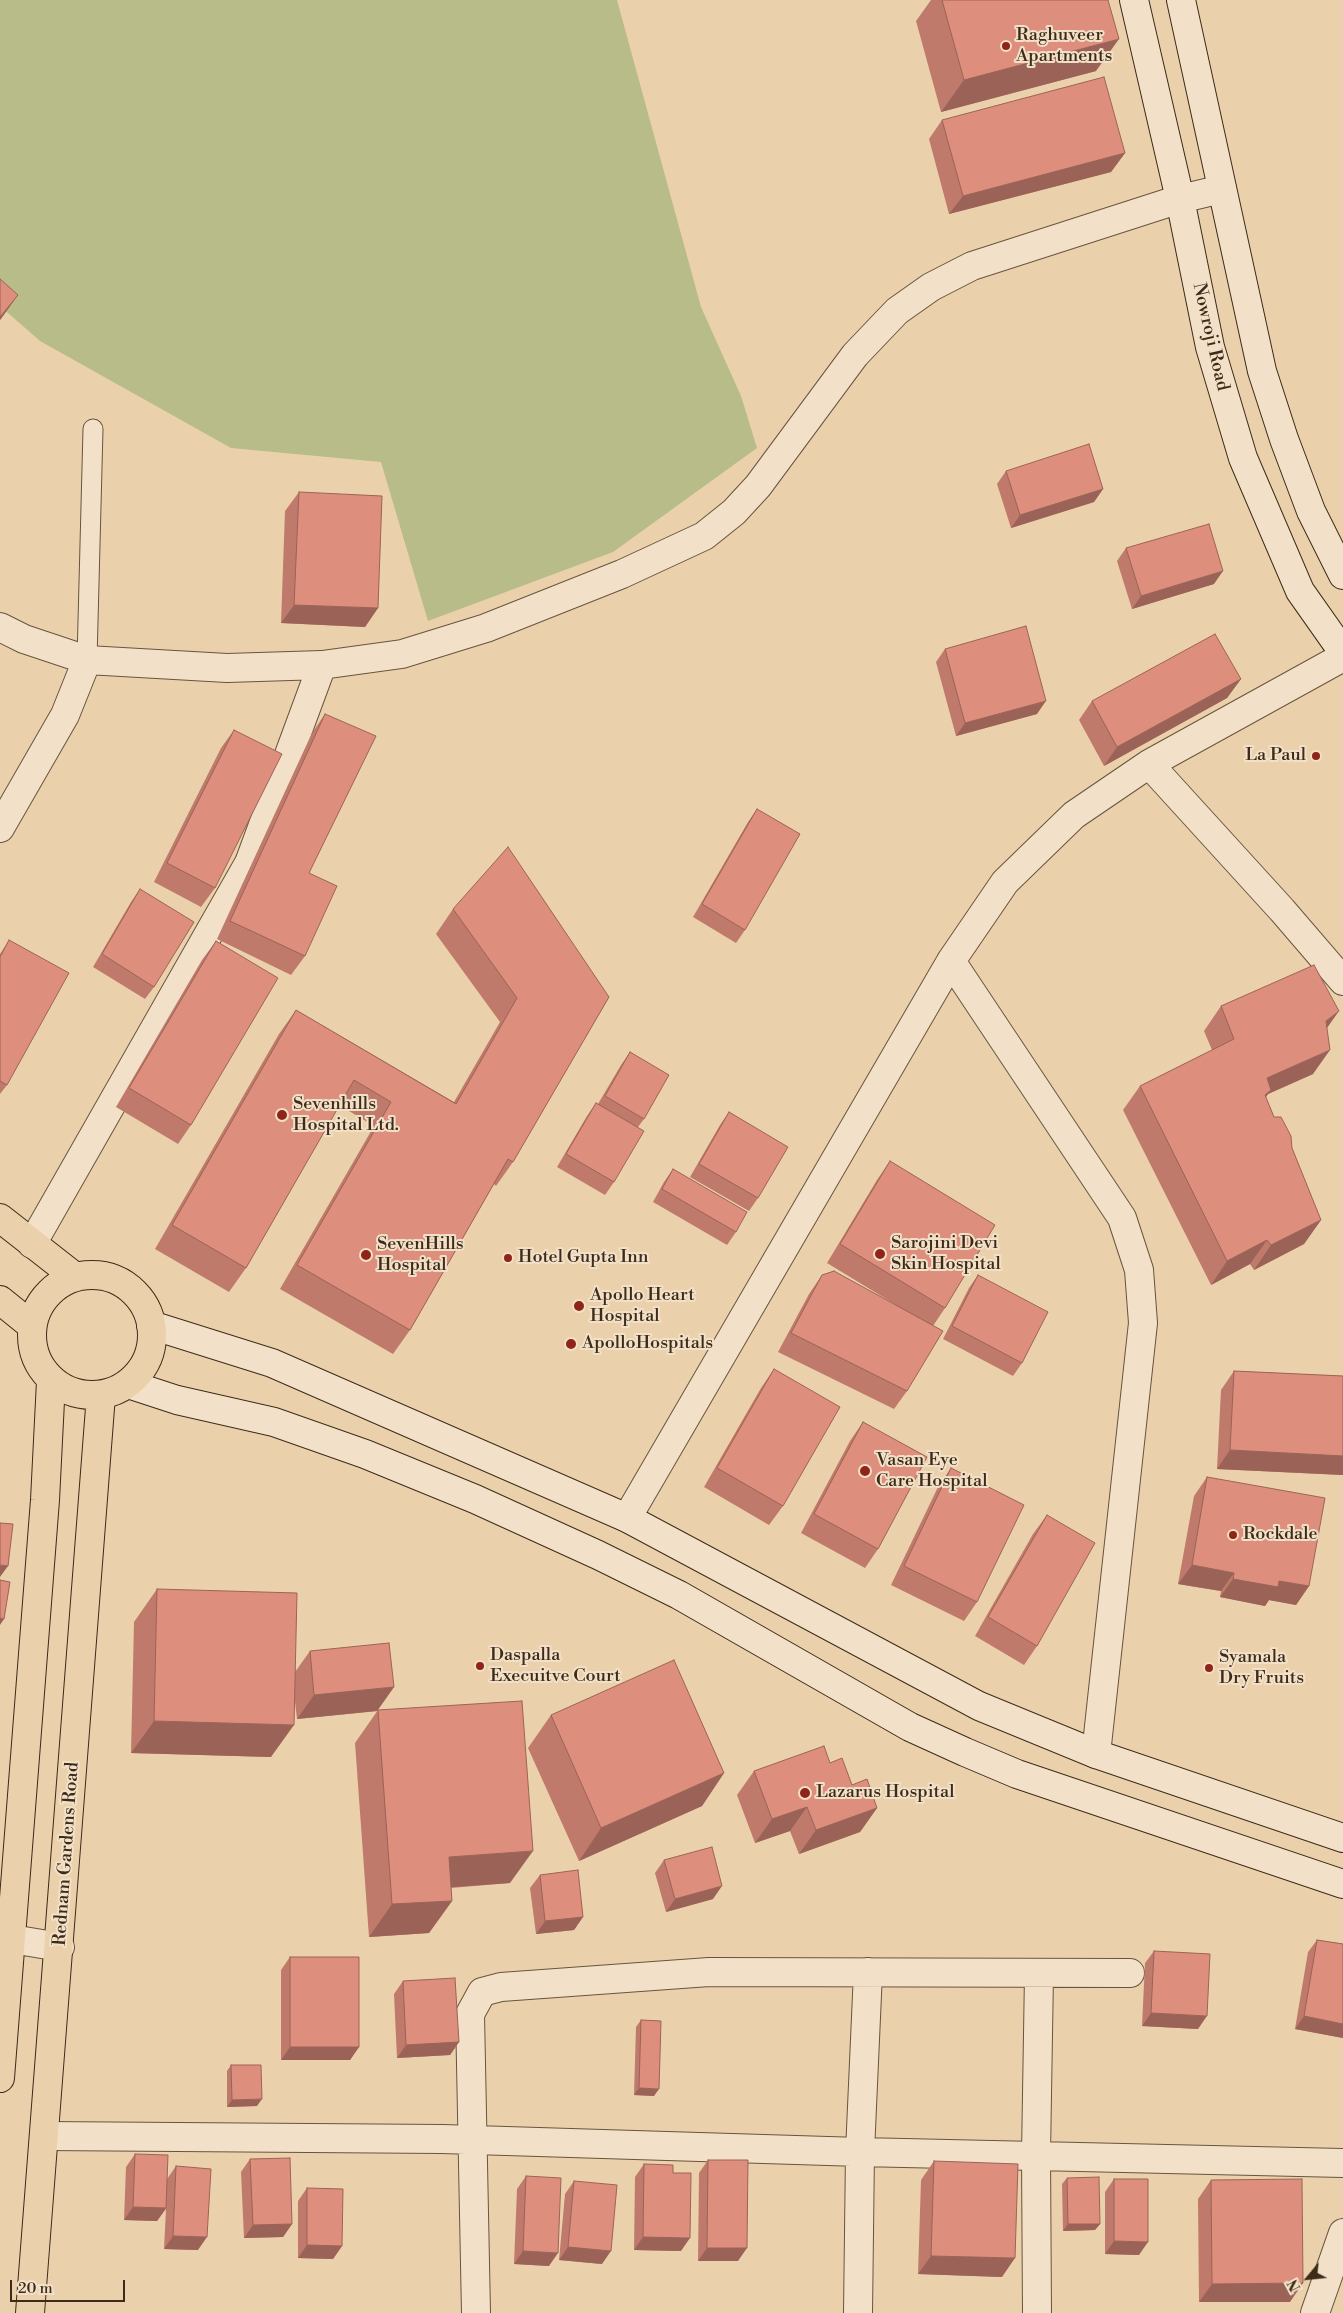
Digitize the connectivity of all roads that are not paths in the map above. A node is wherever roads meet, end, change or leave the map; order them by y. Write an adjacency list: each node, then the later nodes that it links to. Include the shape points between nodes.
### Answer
1 (1134, 0): 4 (street, Nowroji Road)
2 (1182, 0): 3 (street)
3 (1222, 188): 4 (street); 6 (street, via 1262,371 1311,511)
4 (1180, 198): 8 (street, Nowroji Road, via 1210,347 1243,458 1300,591); 11 (street, via 972,266 931,287 897,311 855,355 758,486 734,512 704,536 622,574 486,628 402,654)
5 (93, 429): 10 (lane)
6 (1343, 575)
7 (0, 627): 10 (street, via 24,639)
8 (1343, 652)
9 (1343, 657): 12 (street)
10 (87, 660): 11 (street, via 226,668); 13 (street, via 65,715)
11 (322, 665): 17 (street, via 249,863)
12 (1149, 764): 14 (street, via 1074,815 1005,882); 15 (street)
13 (0, 828)
14 (951, 961): 25 (street); 26 (street, via 1122,1218 1139,1270 1143,1323)
15 (1343, 981)
16 (0, 1218): 17 (main road)
17 (32, 1244): 18 (main road)
18 (74, 1276): 20 (main road, via 100,1274 123,1283 142,1301); 21 (main road, via 49,1292 39,1304)
19 (0, 1300): 21 (main road)
20 (151, 1324): 23 (main road, via 151,1347 143,1368); 25 (street, via 272,1363)
21 (31, 1325): 22 (main road, via 34,1355)
22 (51, 1380): 24 (main road, via 74,1394); 29 (main road, via 45,1500)
23 (128, 1384): 24 (main road); 28 (street, via 177,1400 274,1422 475,1499 679,1594 910,1727 966,1752 1017,1774)
24 (101, 1395): 30 (main road, Rednam Gardens Road)
25 (627, 1518): 26 (street, via 979,1706)
26 (1096, 1754): 27 (street)
27 (1343, 1838)
28 (1343, 1884)
29 (6, 1938): 30 (street); 34 (main road)
30 (60, 1947): 35 (main road, Rednam Gardens Road)
31 (868, 1972): 33 (street); 36 (street, via 709,1972 501,1986 482,1992 470,2014); 37 (street)
32 (1130, 1973): 33 (street)
33 (1039, 1974): 38 (street)
34 (0, 2078)
35 (45, 2136): 36 (street); 41 (main road, Rednam Gardens Road)
36 (473, 2140): 37 (street); 42 (street)
37 (860, 2152): 38 (street); 43 (street)
38 (1036, 2155): 39 (street); 44 (street)
39 (1343, 2163)
40 (1343, 2233): 45 (street)
41 (30, 2313)
42 (476, 2313)
43 (858, 2313)
44 (1037, 2313)
45 (1315, 2313)

